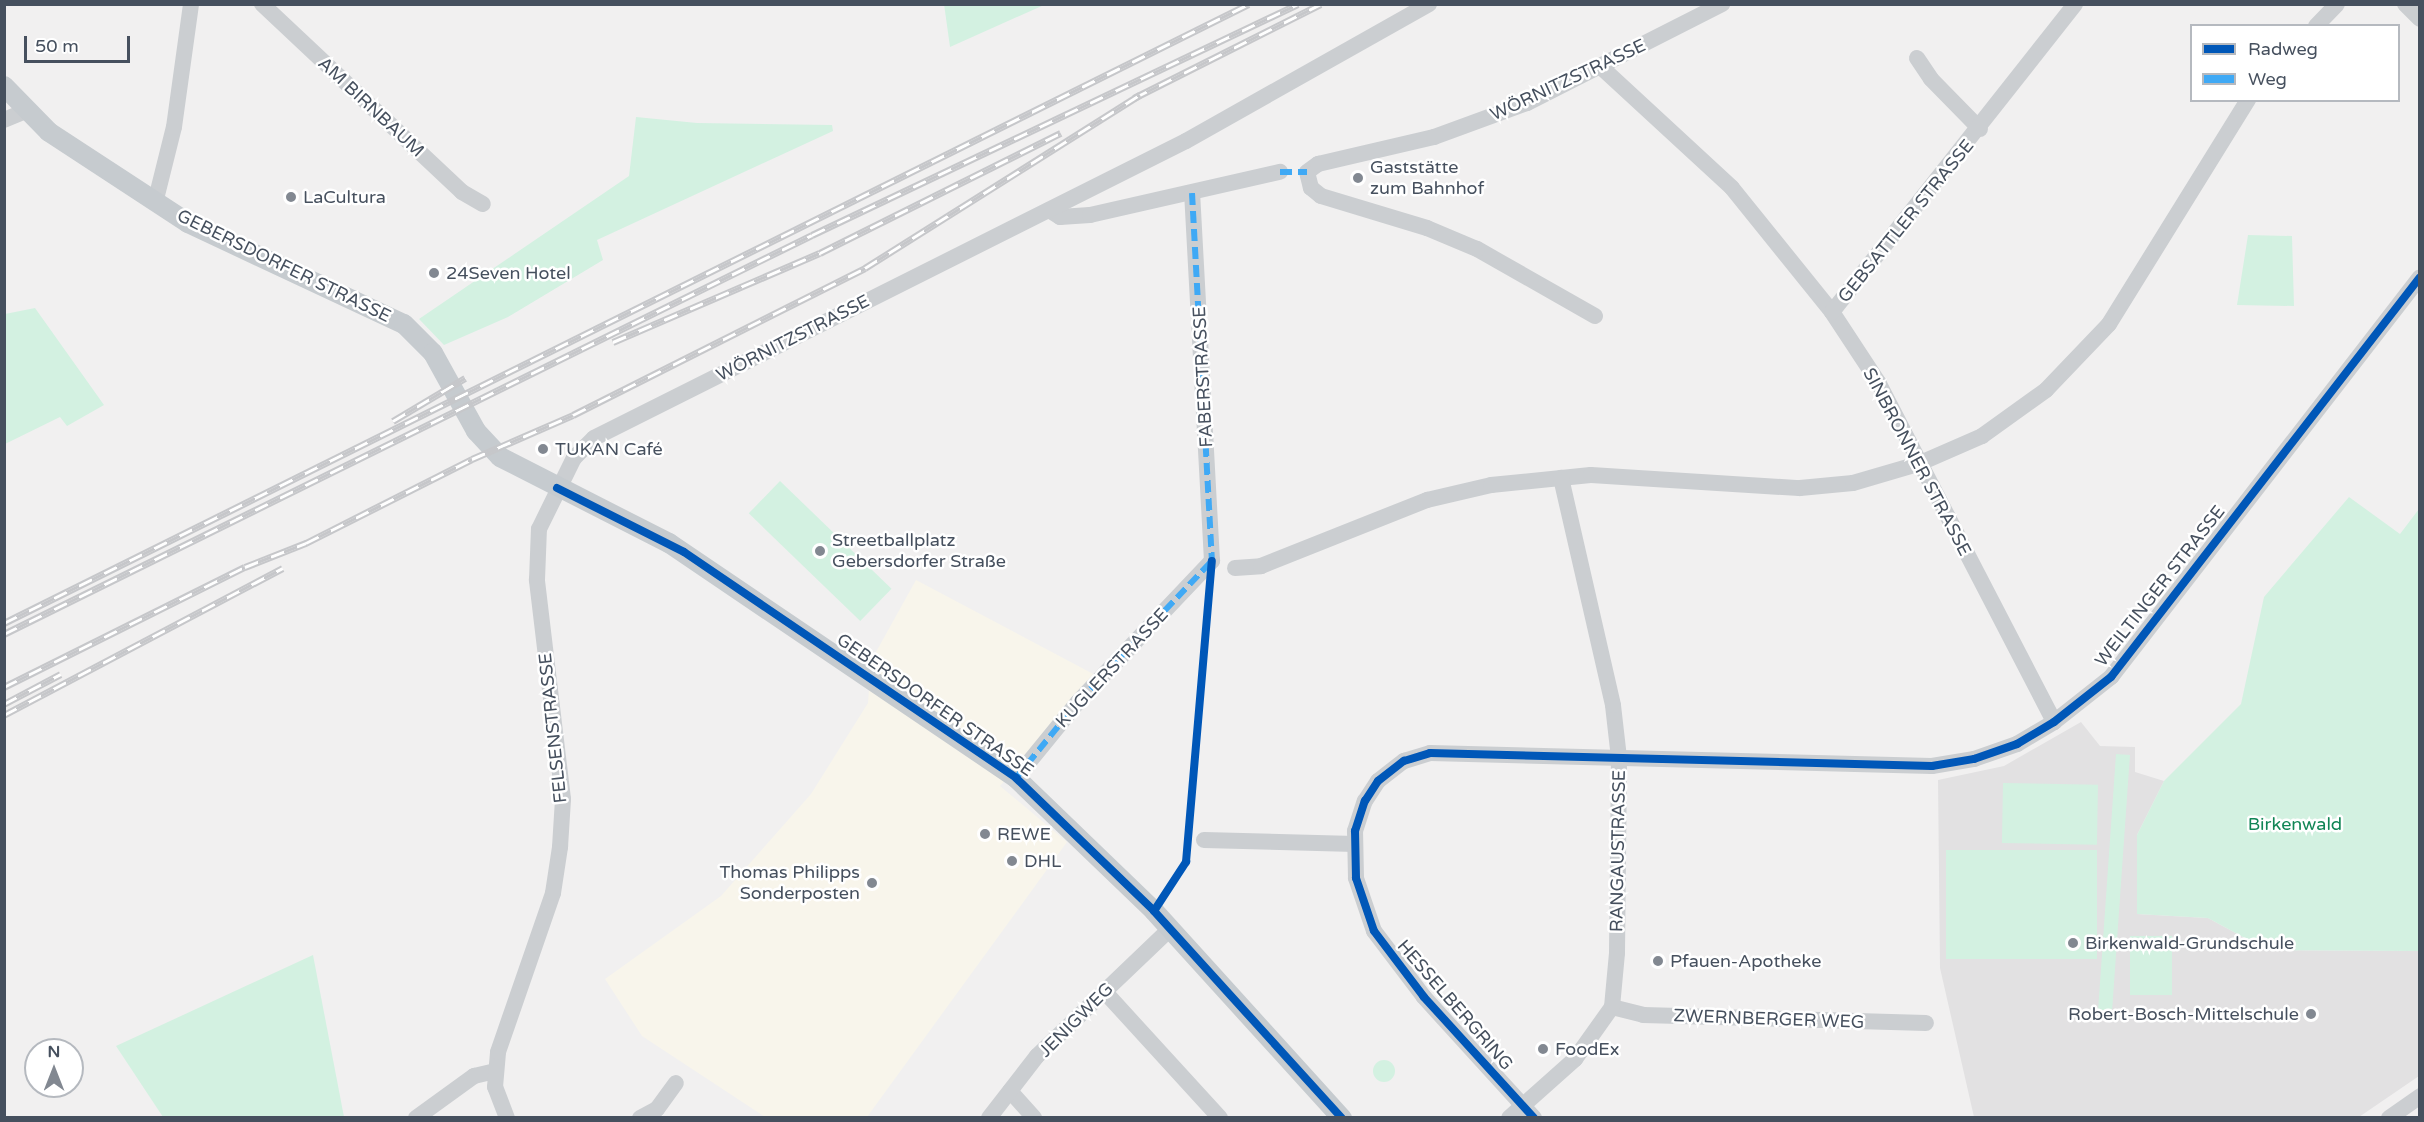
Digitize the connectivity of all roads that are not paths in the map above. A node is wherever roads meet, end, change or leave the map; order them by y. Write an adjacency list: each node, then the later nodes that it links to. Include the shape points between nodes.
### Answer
1 (191, 4): 19 (street, via 174,127)
2 (262, 4): 20 (street, AM BIRNBAUM, via 462,192)
3 (1429, 4): 21 (street, WÖRNITZSTRASSE, via 1186,141)
4 (1722, 4): 11 (street, WÖRNITZSTRASSE)
5 (2075, 4): 16 (street, GEBSATTLER STRASSE)
6 (2337, 4): 9 (street)
7 (2405, 4): 8 (street)
8 (2420, 19)
9 (2318, 24)
10 (1917, 58): 16 (street, GEBSATTLER STRASSE, via 1931,80)
11 (1601, 67): 23 (street, SINBRONNER STRASSE, via 1732,188); 24 (street, WÖRNITZSTRASSE, via 1482,121 1318,164 1307,172 1311,188 1321,196 1427,228 1477,249)
12 (4, 86): 14 (main road, GEBERSDORFER STRASSE)
13 (2247, 102): 25 (street, via 2133,288 2073,364 2046,390 1982,436)
14 (25, 111): 15 (street); 19 (main road, GEBERSDORFER STRASSE, via 49,132)
15 (4, 120)
16 (1980, 129): 23 (street, GEBSATTLER STRASSE)
17 (1280, 172): 18 (street)
18 (1192, 193): 21 (street, via 1090,215 1060,216); 28 (street, FABERSTRASSE)
19 (156, 200): 27 (main road, GEBERSDORFER STRASSE, via 208,233 404,324 434,353 469,420 492,450 528,476)
20 (483, 204)
21 (1049, 210): 27 (street, WÖRNITZSTRASSE, via 594,438 574,458)
22 (2420, 277): 30 (street, WEILTINGER STRASSE, via 2111,677)
23 (1832, 312): 25 (street, SINBRONNER STRASSE, via 1878,382)
24 (1595, 316)
25 (1918, 464): 26 (street, via 1852,483 1800,488 1647,476); 30 (street, SINBRONNER STRASSE)
26 (1561, 478): 29 (street, via 1491,485 1427,500 1261,566); 31 (street, RANGAUSTRASSE, via 1613,705)
27 (557, 488): 32 (main road, GEBERSDORFER STRASSE, via 676,548); 39 (street, FELSENSTRASSE, via 539,529 537,580 563,799 559,869)
28 (1212, 561): 32 (street, KUGLERSTRASSE, via 1078,702)
29 (1235, 568)
30 (2054, 723): 31 (street, WEILTINGER STRASSE, via 2018,744 1974,759 1932,766)
31 (1619, 758): 34 (street, HESSELBERGRING, via 1430,753 1404,761 1378,781 1365,801); 37 (street, RANGAUSTRASSE)
32 (1016, 778): 35 (main road, GEBERSDORFER STRASSE, via 1084,839)
33 (1204, 840): 34 (street)
34 (1355, 844): 43 (street, HESSELBERGRING, via 1356,878 1374,931 1424,997)
35 (1170, 929): 36 (street, JENIGWEG); 44 (main road, GEBERSDORFER STRASSE)
36 (1104, 991): 41 (street, JENIGWEG, via 1037,1056); 50 (street)
37 (1612, 1007): 38 (street, ZWERNBERGER WEG, via 1642,1015); 43 (street, via 1575,1059)
38 (1926, 1023)
39 (495, 1071): 45 (street, via 474,1077); 46 (street, FELSENSTRASSE, via 495,1087)
40 (676, 1083): 47 (street, via 657,1109)
41 (1010, 1091): 48 (street, JENIGWEG); 49 (street)
42 (2420, 1096): 53 (street)
43 (1522, 1105): 51 (street); 52 (street, HESSELBERGRING)
44 (1336, 1116)
45 (416, 1118)
46 (507, 1118)
47 (640, 1118)
48 (989, 1118)
49 (1034, 1118)
50 (1220, 1118)
51 (1509, 1118)
52 (1534, 1118)
53 (2389, 1118)

